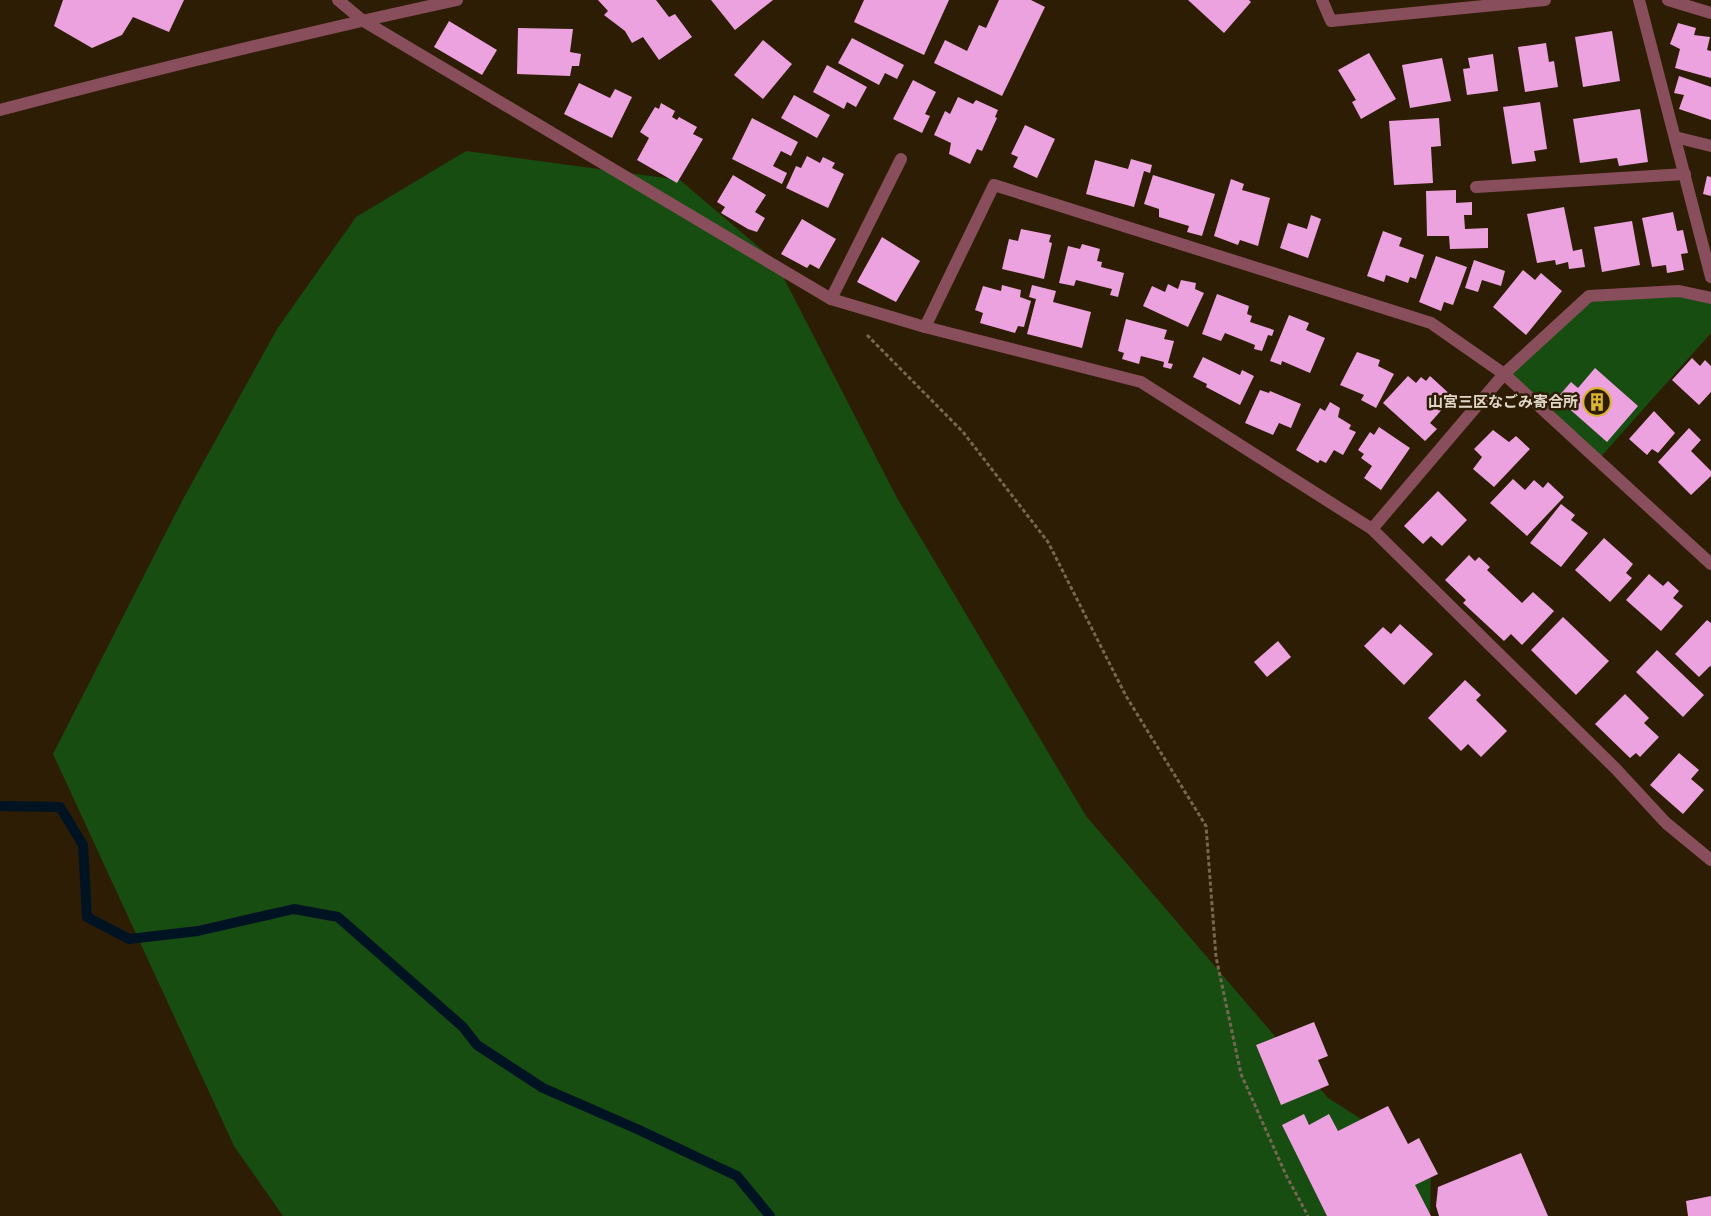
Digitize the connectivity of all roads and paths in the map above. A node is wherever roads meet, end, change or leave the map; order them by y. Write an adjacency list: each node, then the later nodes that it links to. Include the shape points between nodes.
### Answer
1 (338, 0): 8 (street)
2 (457, 0): 8 (street)
3 (1322, 0): 4 (street, via 1331,21)
4 (1546, 0)
5 (1639, 0): 10 (street)
6 (1668, 0): 7 (street)
7 (1711, 13)
8 (362, 20): 9 (street); 17 (street)
9 (0, 110)
10 (1675, 137): 11 (street); 13 (street)
11 (1711, 146)
12 (901, 159): 17 (street)
13 (1685, 174): 14 (street); 15 (street)
14 (1476, 186)
15 (1710, 273)
16 (1711, 298): 20 (street, via 1679,291 1589,296)
17 (831, 299): 18 (street)
18 (876, 312): 19 (street); 24 (path, via 863,331 963,432 1048,542 1126,696 1206,826 1216,957 1241,1074)
19 (926, 327): 20 (street, via 994,185 1432,323); 21 (street, via 1142,382)
20 (1504, 374): 21 (street); 22 (street)
21 (1372, 529): 23 (street, via 1616,768 1666,823)
22 (1711, 564)
23 (1711, 860)
24 (1308, 1216)

